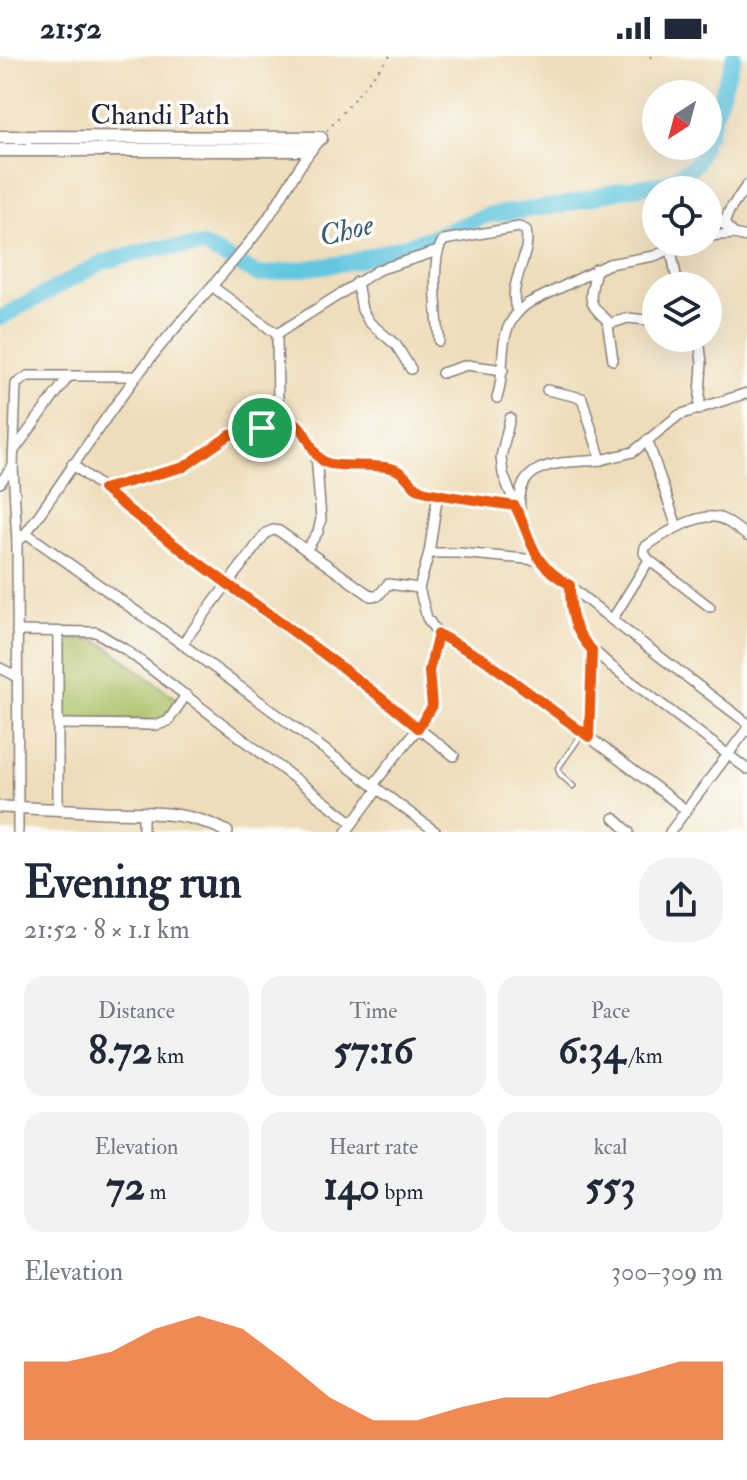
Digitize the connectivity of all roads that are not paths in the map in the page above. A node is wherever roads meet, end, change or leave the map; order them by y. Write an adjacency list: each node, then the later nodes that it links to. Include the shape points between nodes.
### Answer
1 (0, 137): 2 (main road, Chandi Path)
2 (321, 138): 4 (street)
3 (0, 150): 4 (main road, Chandi Path)
4 (310, 150): 14 (street, via 262,226)
5 (747, 185): 6 (street)
6 (724, 224): 7 (street)
7 (734, 234): 8 (street); 9 (street)
8 (722, 235)
9 (747, 237)
10 (438, 251): 13 (street); 15 (street, via 450,238 526,230 513,296); 19 (street)
11 (651, 256): 12 (street)
12 (596, 269): 15 (street); 17 (street, via 590,303)
13 (357, 282): 18 (street); 22 (street, via 369,322 396,345)
14 (217, 283): 18 (street); 26 (street)
15 (517, 312): 23 (street, via 505,331)
16 (642, 320): 17 (street)
17 (609, 324): 21 (street)
18 (277, 334): 32 (street, via 278,404)
19 (439, 341)
20 (701, 352): 30 (street)
21 (613, 360)
22 (411, 369)
23 (503, 370): 24 (street, via 467,365); 29 (street)
24 (442, 373)
25 (69, 376): 26 (street); 34 (street); 34 (street, via 18,380)
26 (136, 376): 37 (street)
27 (547, 390): 36 (street, via 582,398)
28 (747, 393): 30 (street)
29 (497, 398)
30 (699, 410): 33 (street, via 669,421)
31 (510, 418): 42 (street, via 501,457)
32 (262, 428): 35 (street, via 297,424); 40 (street, via 230,435 173,472)
33 (648, 442): 36 (street); 44 (street)
34 (13, 452): 38 (street)
35 (316, 452): 41 (street, via 329,464 393,469 418,489); 48 (street, via 321,519)
36 (601, 460): 43 (street, via 533,471 519,492)
37 (72, 464): 40 (street); 45 (street)
38 (13, 466): 39 (street); 47 (street)
39 (0, 483)
40 (103, 489): 53 (street)
41 (438, 493): 42 (street); 49 (street)
42 (515, 506): 43 (street)
43 (520, 516): 50 (street)
44 (677, 527): 46 (street, via 711,517); 51 (street, via 645,547)
45 (26, 533): 47 (street); 60 (street)
46 (747, 536)
47 (17, 543): 57 (street)
48 (306, 550): 53 (street, via 270,530); 54 (street, via 371,596 378,596 388,584)
49 (429, 553): 50 (street); 54 (street)
50 (537, 560): 52 (street)
51 (649, 560): 55 (street); 56 (street)
52 (570, 585): 56 (street); 61 (street, via 574,624)
53 (228, 586): 60 (street); 67 (street, via 358,678)
54 (419, 588): 59 (street, via 427,618)
55 (710, 607)
56 (612, 620): 66 (street)
57 (17, 631): 58 (street); 63 (street)
58 (58, 632): 64 (street, via 96,632); 65 (street)
59 (438, 634): 67 (street, via 429,671 432,707); 68 (street, via 485,660)
60 (182, 644): 73 (street)
61 (592, 650): 68 (street); 69 (street)
62 (0, 668): 63 (street)
63 (16, 676): 75 (street)
64 (186, 695): 65 (street, via 168,721 158,725); 80 (street)
65 (58, 724): 76 (street)
66 (747, 726): 69 (street)
67 (418, 728): 70 (street); 73 (street)
68 (586, 735): 72 (lane, via 558,768); 77 (street)
69 (727, 755): 71 (street); 77 (street)
70 (454, 756)
71 (747, 769)
72 (573, 786)
73 (375, 787): 80 (street); 85 (street)
74 (0, 807): 75 (street)
75 (18, 808): 76 (street); 81 (street)
76 (58, 810): 78 (street)
77 (686, 810): 87 (street)
78 (143, 812): 82 (street); 83 (street, via 190,817)
79 (614, 818): 86 (street)
80 (353, 823): 84 (street)
81 (18, 832)
82 (143, 832)
83 (227, 832)
84 (346, 832)
85 (434, 832)
86 (629, 832)
87 (670, 832)

